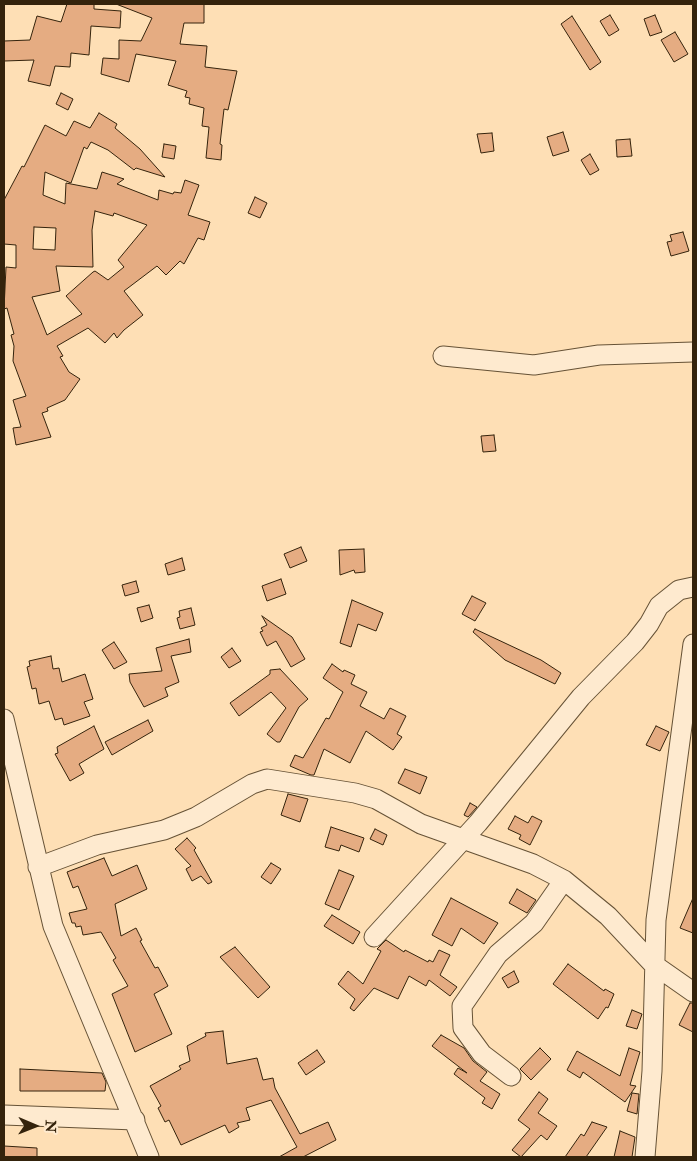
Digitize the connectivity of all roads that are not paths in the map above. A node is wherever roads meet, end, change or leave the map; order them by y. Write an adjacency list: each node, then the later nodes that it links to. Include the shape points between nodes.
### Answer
1 (693, 352): 2 (street, via 599,354 534,364)
2 (443, 356)
3 (693, 587): 6 (street, via 675,593 659,606 639,638 580,696)
4 (693, 644): 10 (street, via 663,864)
5 (4, 719): 7 (street)
6 (461, 840): 7 (street, via 369,797 267,779 164,830 97,845); 8 (street, via 533,864); 9 (street)
7 (38, 867): 14 (street, via 53,926)
8 (564, 880): 10 (street, via 608,916); 12 (street, via 534,923 498,954 462,1006 463,1028 482,1054)
9 (374, 936)
10 (654, 964): 11 (street); 16 (street, via 652,1071)
11 (693, 992)
12 (511, 1076)
13 (4, 1115): 14 (street)
14 (135, 1120): 15 (street)
15 (149, 1157)
16 (645, 1157)

